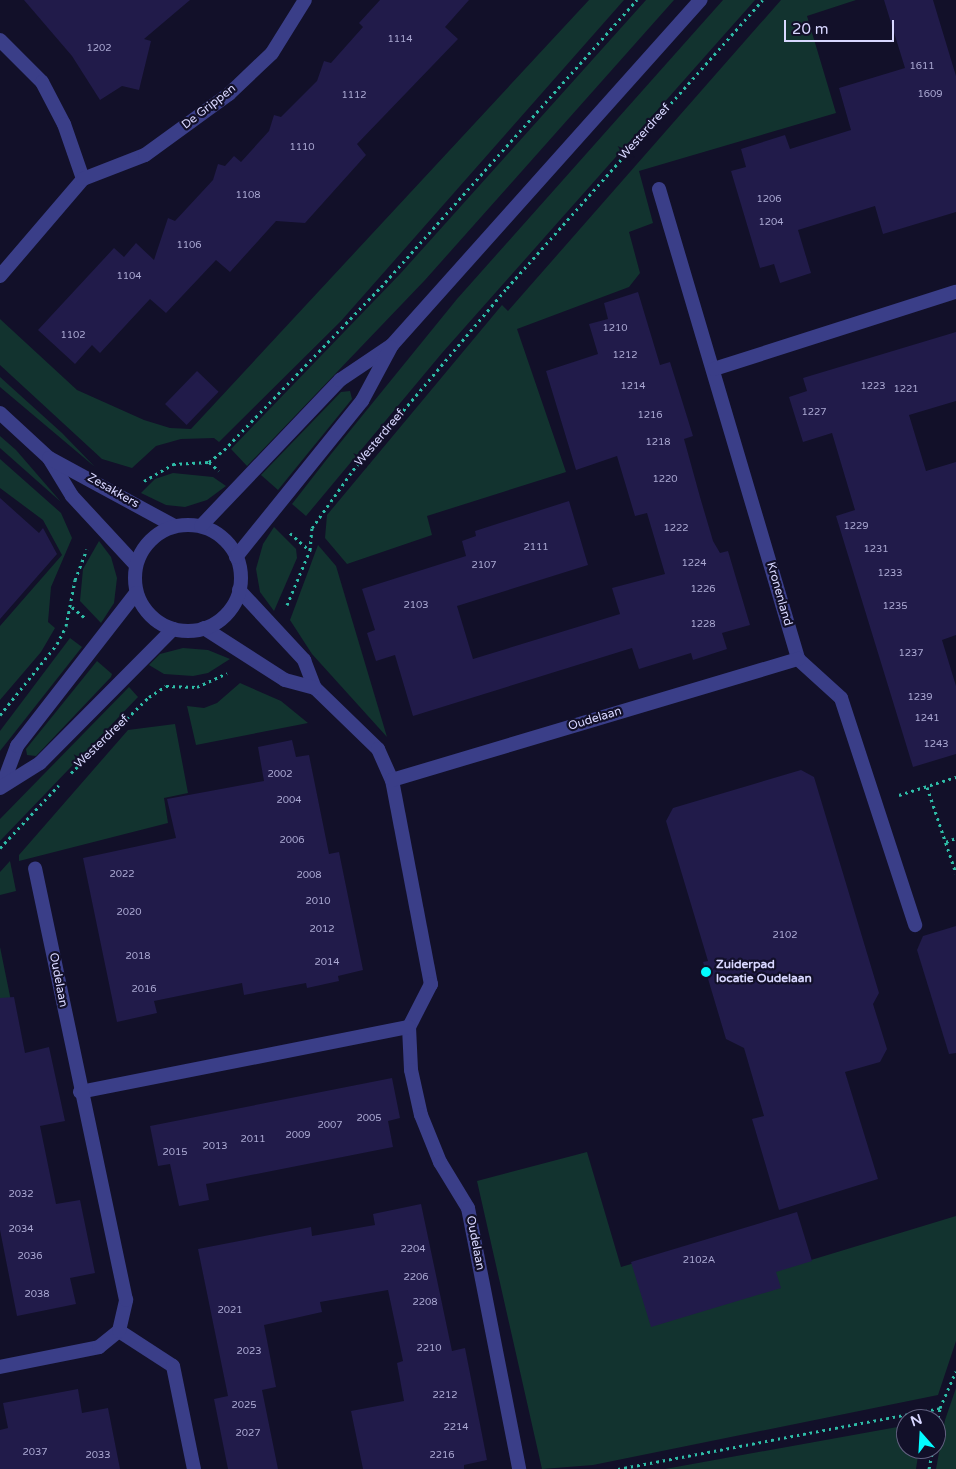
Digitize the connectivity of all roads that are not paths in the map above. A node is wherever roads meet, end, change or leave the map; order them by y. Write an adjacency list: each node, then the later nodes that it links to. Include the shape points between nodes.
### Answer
1 (305, 0): 4 (street, De Grippen, via 272,52 228,94 145,155)
2 (701, 0): 8 (street)
3 (0, 40): 4 (street, via 42,82 64,124)
4 (83, 179): 6 (street, De Grippen)
5 (659, 189): 9 (street, Kronenland)
6 (0, 276)
7 (956, 292): 9 (street)
8 (392, 345): 13 (street, via 340,380); 14 (street, via 362,401)
9 (714, 369): 20 (street, Kronenland)
10 (0, 412): 11 (street, Zesakkers)
11 (50, 458): 12 (street, Zesakkers); 15 (street, Zesakkers, via 72,496)
12 (174, 526): 13 (street); 15 (street, via 143,548)
13 (201, 526): 14 (street, via 226,541)
14 (236, 557): 16 (street)
15 (136, 565): 17 (street)
16 (239, 590): 18 (street, via 226,614); 21 (street, Oudelaan, via 304,660)
17 (136, 593): 19 (street, via 156,621); 23 (street, via 17,746)
18 (204, 628): 19 (street); 21 (street, Oudelaan, via 285,680)
19 (173, 629): 23 (street, via 40,763)
20 (798, 658): 22 (street, Oudelaan); 25 (street, via 841,698)
21 (315, 688): 22 (street, Oudelaan, via 378,749)
22 (392, 780): 26 (street, Oudelaan, via 431,984)
23 (1, 787)
24 (35, 868): 27 (street, Oudelaan)
25 (915, 925)
26 (409, 1027): 27 (street); 31 (street, Oudelaan, via 411,1070 420,1115 440,1162 468,1208)
27 (80, 1092): 28 (street, Oudelaan, via 126,1300)
28 (119, 1331): 29 (street, via 99,1346); 30 (street, via 172,1366)
29 (0, 1367)
30 (194, 1469)
31 (519, 1469)

